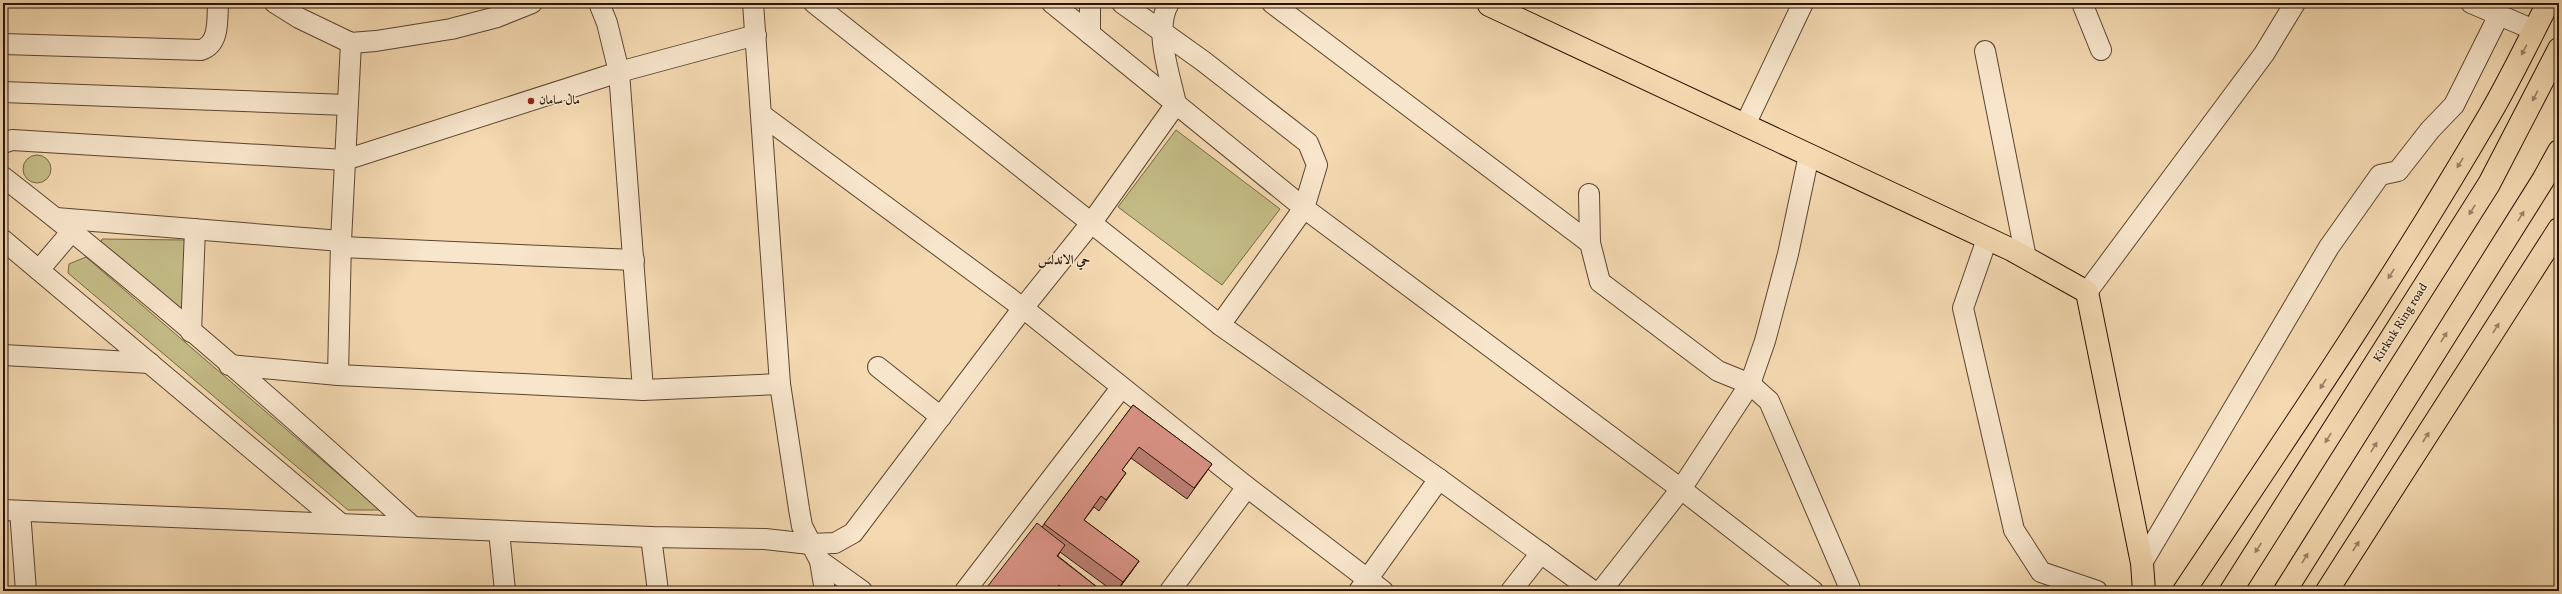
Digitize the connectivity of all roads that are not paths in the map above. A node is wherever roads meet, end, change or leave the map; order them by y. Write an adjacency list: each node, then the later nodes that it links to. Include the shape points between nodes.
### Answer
1 (218, 3): 25 (street, via 214,39 208,48 201,50)
2 (275, 3): 18 (street)
3 (532, 3): 24 (street, via 497,17 451,29 376,41)
4 (599, 3): 29 (street, via 607,23)
5 (753, 3): 23 (street)
6 (814, 3): 43 (street)
7 (1052, 3): 22 (street)
8 (1090, 3): 22 (street)
9 (1122, 3): 21 (street)
10 (1169, 3): 21 (street, via 1162,19)
11 (1272, 3): 49 (street)
12 (1803, 3): 34 (street)
13 (2082, 3): 27 (street)
14 (2295, 3): 54 (street, via 2264,54)
15 (2470, 3): 19 (street)
16 (2548, 3): 20 (main road)
17 (1484, 4): 34 (main road)
18 (303, 10): 24 (street)
19 (2499, 15): 20 (street); 78 (street, via 2454,106 2430,130 2398,171 2380,175 2329,247)
20 (2534, 30): 94 (main road, one-way to 94, via 2491,113 2375,301 2321,387)
21 (1162, 33): 31 (street); 41 (street, via 1203,61 1308,143 1316,165)
22 (1090, 34): 31 (street)
23 (756, 35): 29 (street); 33 (street)
24 (351, 42): 32 (street)
25 (3, 44)
26 (2559, 49): 95 (main road, Kirkuk Ring road, one-way to 95, via 2489,184)
27 (2101, 50)
28 (1985, 51): 51 (street)
29 (619, 72): 38 (street); 52 (street)
30 (3, 92): 32 (street)
31 (1176, 104): 41 (street); 43 (street)
32 (347, 105): 38 (street)
33 (762, 115): 55 (street); 63 (street)
34 (1745, 125): 37 (main road)
35 (3, 143): 38 (street, via 12,140)
36 (2559, 151): 96 (main road, one-way to 36)
37 (1808, 155): 47 (main road); 64 (street, via 1788,254 1765,341)
38 (345, 160): 50 (street)
39 (3, 176): 42 (street)
40 (1589, 194): 49 (street)
41 (1304, 208): 56 (street); 70 (street)
42 (56, 218): 44 (street); 46 (street)
43 (1092, 222): 55 (street); 56 (street)
44 (195, 229): 50 (street); 57 (street)
45 (2559, 229): 97 (main road, one-way to 45)
46 (72, 231): 53 (street); 57 (street)
47 (1987, 239): 51 (main road); 92 (street, via 1963,308 2014,530 2041,572)
48 (3, 240): 53 (street)
49 (1590, 243): 64 (street, via 1600,282 1718,371)
50 (341, 244): 52 (street); 62 (street)
51 (2026, 258): 54 (main road)
52 (634, 260): 66 (street)
53 (39, 270): 59 (street)
54 (2087, 292): 78 (main road)
55 (1023, 308): 65 (street); 67 (street)
56 (1220, 325): 68 (street)
57 (192, 332): 60 (street)
58 (3, 355): 59 (street)
59 (150, 363): 72 (street)
60 (229, 364): 62 (street); 73 (street, via 293,416)
61 (878, 367): 67 (street)
62 (338, 375): 66 (street)
63 (780, 384): 66 (street); 76 (street, via 802,526)
64 (1750, 384): 70 (street); 91 (street, via 1769,402)
65 (1121, 388): 69 (street); 85 (street)
66 (643, 390)
67 (941, 417): 76 (street, via 853,533)
68 (1439, 479): 77 (street); 79 (street)
69 (1247, 487): 79 (street); 86 (street)
70 (1681, 489): 89 (street); 90 (street)
71 (11, 510): 72 (street); 80 (street)
72 (341, 524): 73 (street)
73 (413, 527): 74 (street)
74 (499, 531): 75 (street); 81 (street)
75 (651, 537): 76 (street, via 765,539); 82 (street)
76 (815, 552): 83 (street); 84 (street)
77 (1541, 553): 87 (street); 88 (street)
78 (2142, 564): 93 (main road)
79 (1370, 587)
80 (26, 591)
81 (505, 591)
82 (658, 591)
83 (825, 591)
84 (862, 591)
85 (965, 591)
86 (1170, 591)
87 (1511, 591)
88 (1593, 591)
89 (1601, 591)
90 (1813, 591)
91 (1851, 591)
92 (2097, 591)
93 (2144, 591)
94 (2184, 591)
95 (2231, 591)
96 (2285, 591)
97 (2327, 591)

